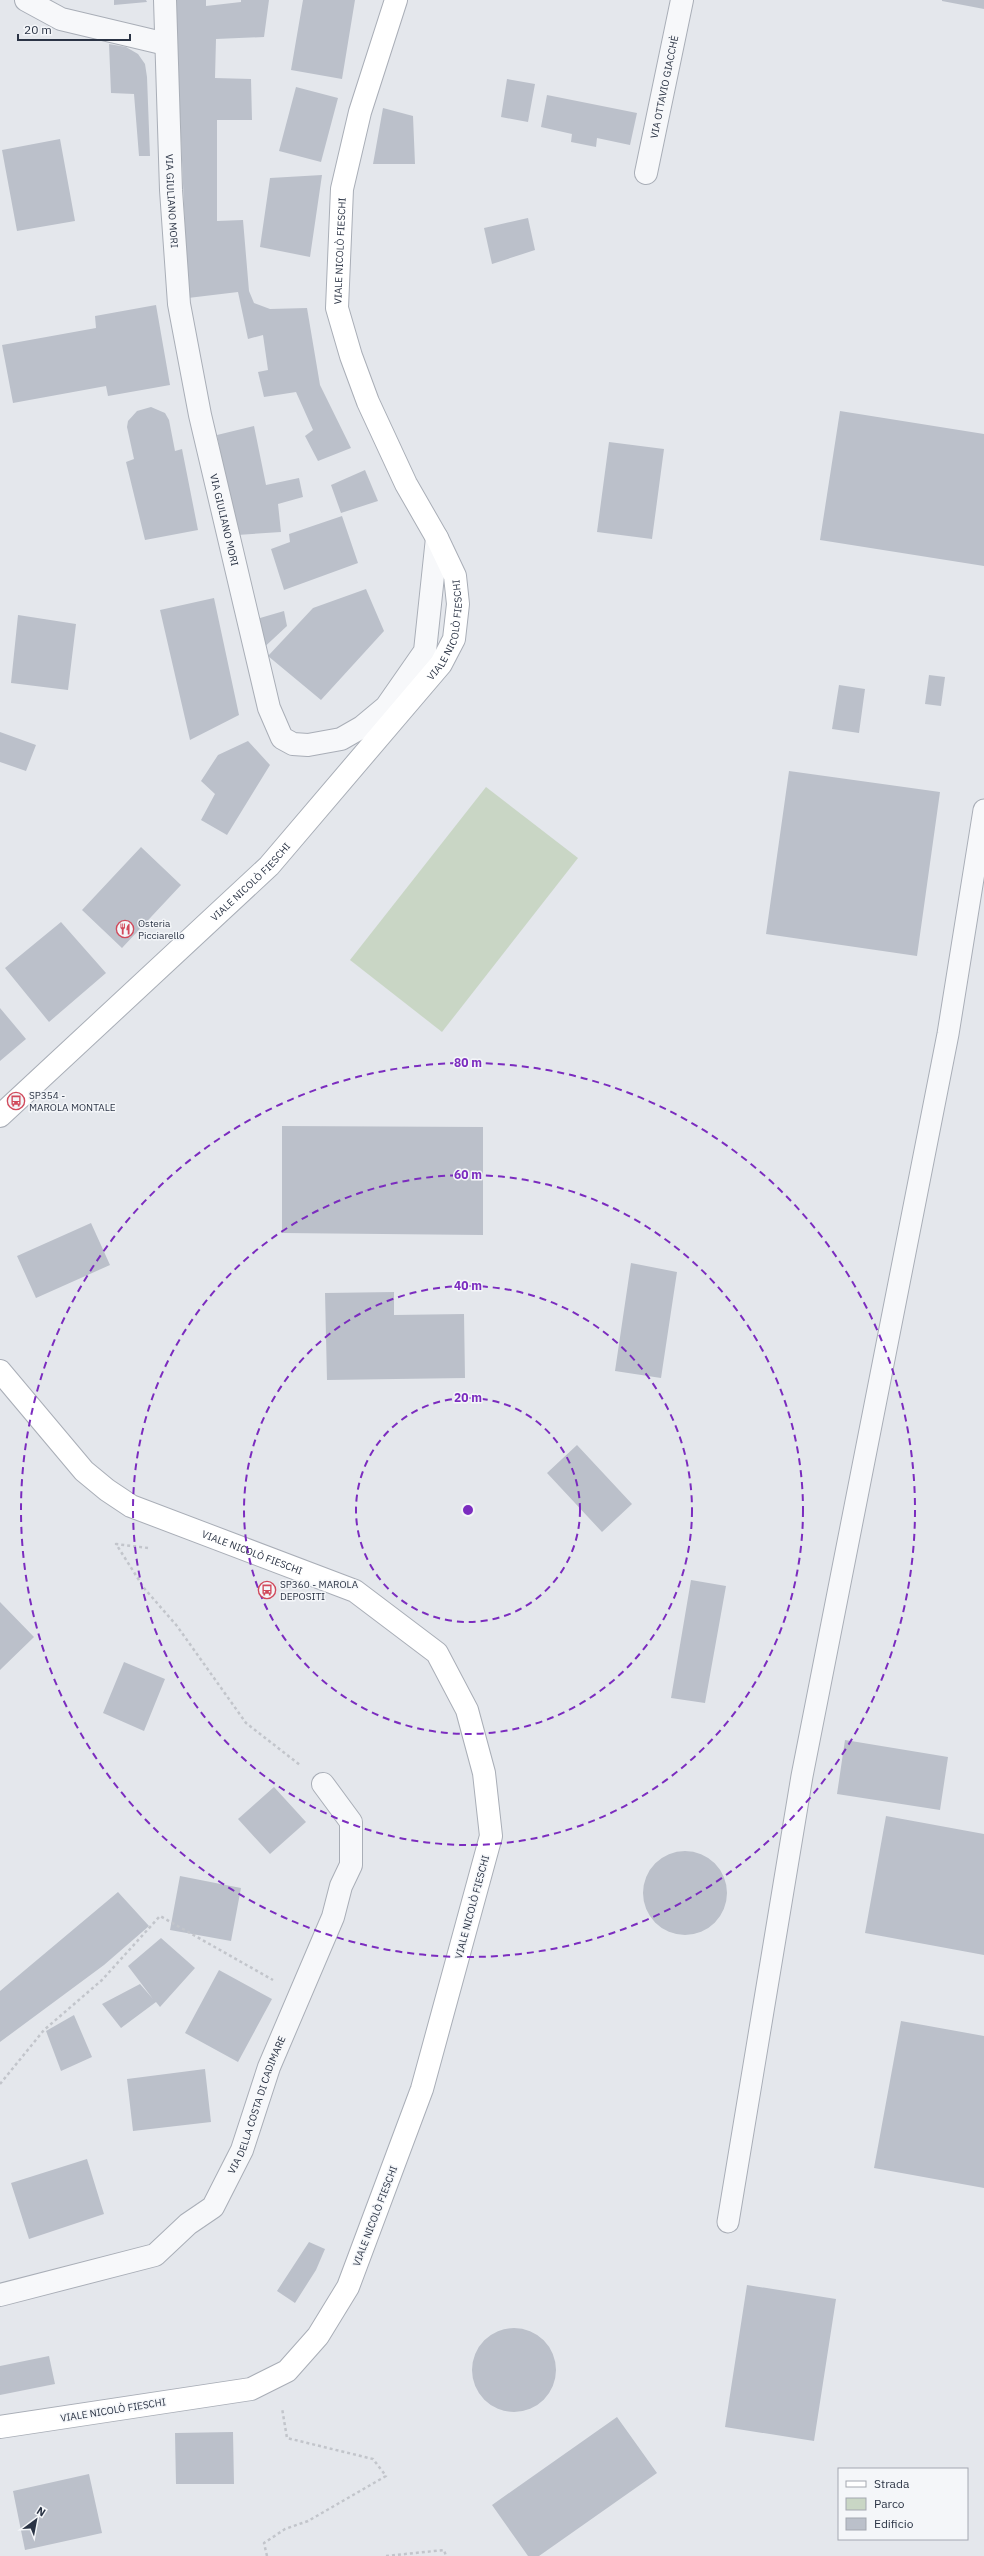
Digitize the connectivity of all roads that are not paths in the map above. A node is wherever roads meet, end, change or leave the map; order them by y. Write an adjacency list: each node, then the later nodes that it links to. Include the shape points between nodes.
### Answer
1 (26, 0): 5 (street, via 61,19)
2 (165, 0): 5 (street, VIA GIULIANO MORI)
3 (396, 0): 7 (main road, VIALE NICOLÒ FIESCHI, via 360,112 342,189 337,308 368,402 406,484)
4 (682, 0): 6 (street, VIA OTTAVIO GIACCHÈ)
5 (166, 44): 7 (street, VIA GIULIANO MORI, via 171,190 179,304 200,414 269,708 282,738 292,744 308,745 341,739 362,727 386,706 425,651)
6 (646, 173)
7 (437, 538): 9 (main road, VIALE NICOLÒ FIESCHI, via 455,576 458,604 454,639 441,664 269,866)
8 (984, 810): 12 (lane, via 948,1034 802,1776)
9 (0, 1116)
10 (0, 1371): 14 (main road, VIALE NICOLÒ FIESCHI, via 84,1470 131,1506 355,1591 437,1653 467,1710 484,1773 491,1836 422,2089 348,2287 318,2336 287,2371 251,2389)
11 (323, 1784): 13 (street, VIA DELLA COSTA DI CADIMARE, via 351,1822 351,1865 341,1886 333,1917 269,2067 242,2150 213,2207 188,2224 156,2255)
12 (728, 2222)
13 (0, 2295)
14 (0, 2427)

